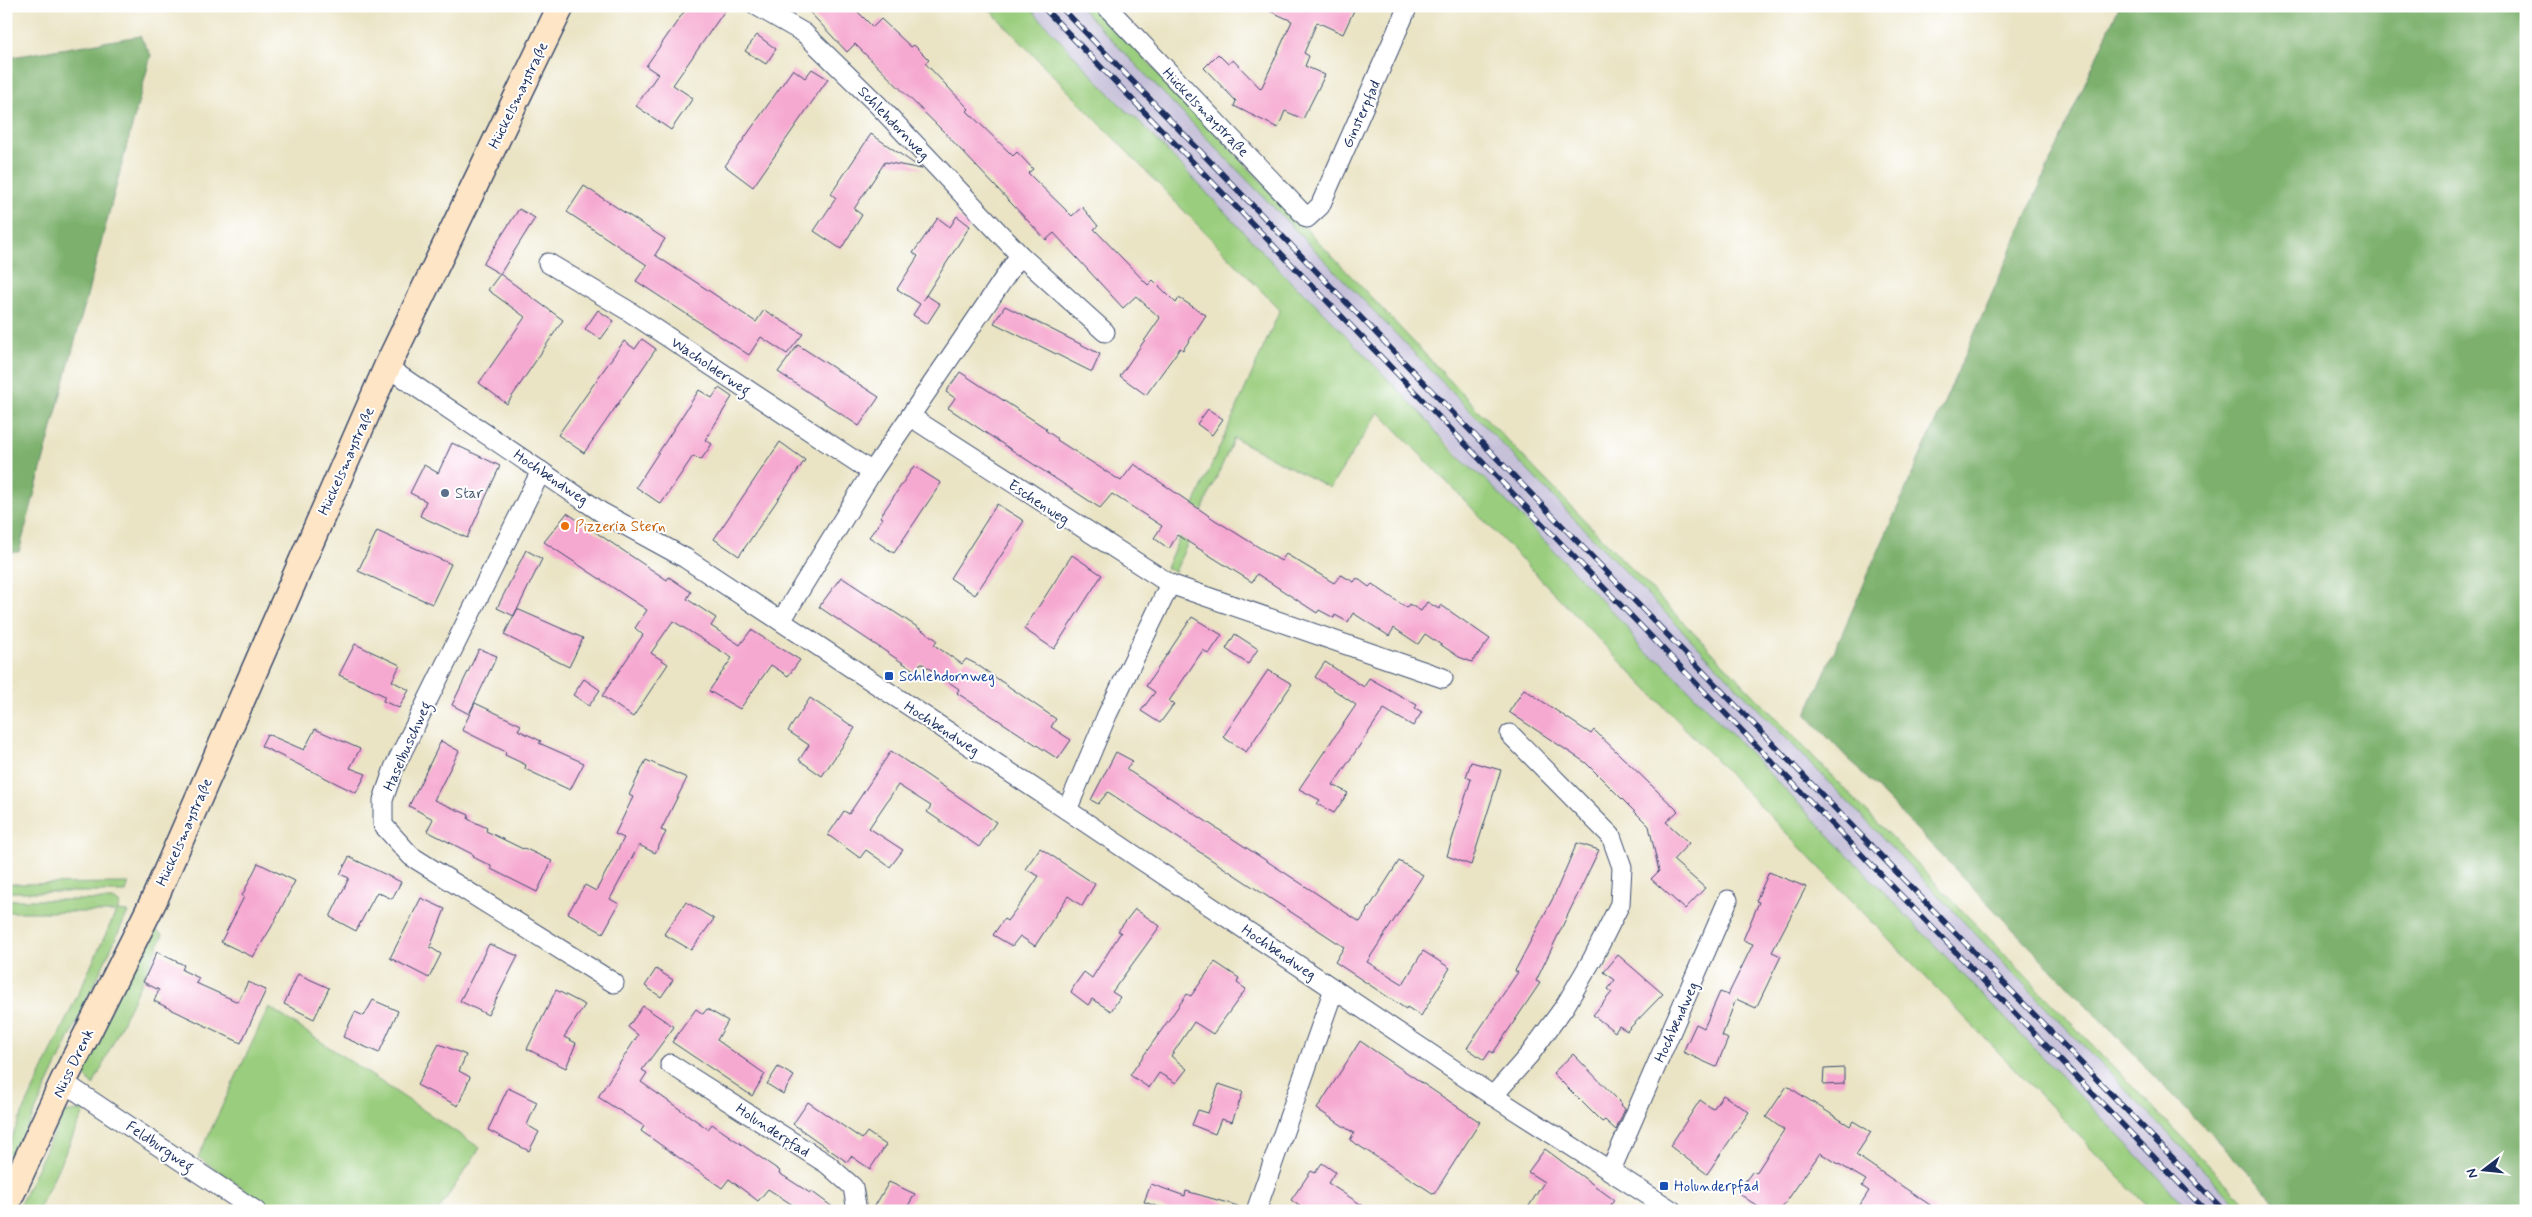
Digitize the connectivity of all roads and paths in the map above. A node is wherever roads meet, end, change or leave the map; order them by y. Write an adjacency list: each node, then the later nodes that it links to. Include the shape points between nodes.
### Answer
1 (561, 6): 9 (main road, Hückelsmaystraße)
2 (757, 6): 6 (street, Schlehdornweg, via 804,33 878,105)
3 (1106, 6): 5 (street, Hückelsmaystraße)
4 (1408, 6): 5 (street, Ginsterpfad, via 1320,206)
5 (1307, 218)
6 (1020, 255): 8 (street, Schlehdornweg); 10 (street)
7 (548, 263): 12 (street, Wacholderweg, via 627,310)
8 (1105, 332)
9 (387, 367): 11 (street, Hochbendweg); 19 (main road, Hückelsmaystraße)
10 (911, 417): 12 (street); 13 (street, Eschenweg)
11 (541, 471): 14 (street, Hochbendweg, via 601,512 684,558); 20 (street, Haselbuschweg, via 394,768 383,800 383,825 410,856)
12 (872, 472): 14 (street)
13 (1170, 584): 15 (street, Eschenweg); 17 (street, via 1107,715)
14 (781, 621): 17 (street, Hochbendweg)
15 (1443, 678)
16 (1510, 734): 24 (street, via 1611,836 1622,867 1620,904 1593,958 1565,1006 1530,1054)
17 (1067, 810): 21 (street, Hochbendweg)
18 (1728, 900): 25 (street, Hochbendweg)
19 (143, 922): 23 (main road, Nüss Drenk)
20 (614, 983)
21 (1334, 989): 24 (street, Hochbendweg); 29 (street)
22 (670, 1064): 28 (street, Holunderpfad, via 827,1164 853,1187)
23 (63, 1082): 26 (main road, Nüss Drenk); 27 (street, Feldburgweg)
24 (1493, 1096): 25 (street, Hochbendweg)
25 (1611, 1170): 30 (street, Hochbendweg)
26 (6, 1205)
27 (256, 1211)
28 (857, 1211)
29 (1256, 1211)
30 (1673, 1211)

